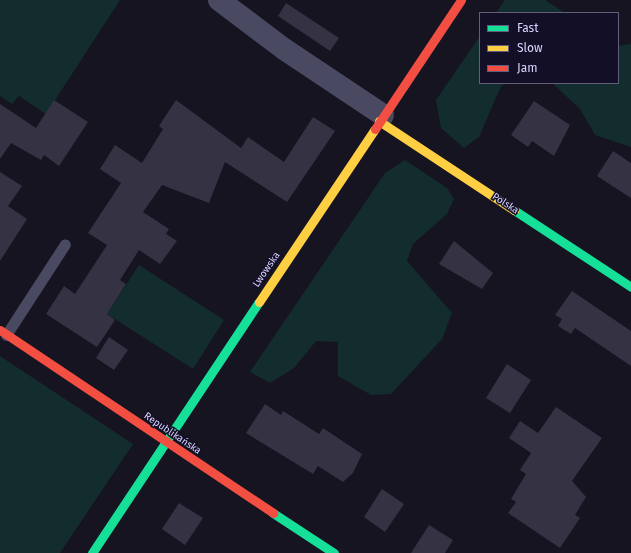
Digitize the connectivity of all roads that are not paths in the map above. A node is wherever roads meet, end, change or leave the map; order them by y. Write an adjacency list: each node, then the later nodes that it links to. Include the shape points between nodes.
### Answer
1 (219, 0): 3 (street, Polska)
2 (461, 0): 3 (street, Lwowska)
3 (381, 118): 5 (street, Polska); 7 (street, Lwowska)
4 (65, 244): 6 (lane)
5 (631, 287)
6 (3, 332): 7 (street, Republikańska)
7 (165, 443): 8 (street, Lwowska); 9 (street, Republikańska)
8 (92, 553)
9 (334, 553)

